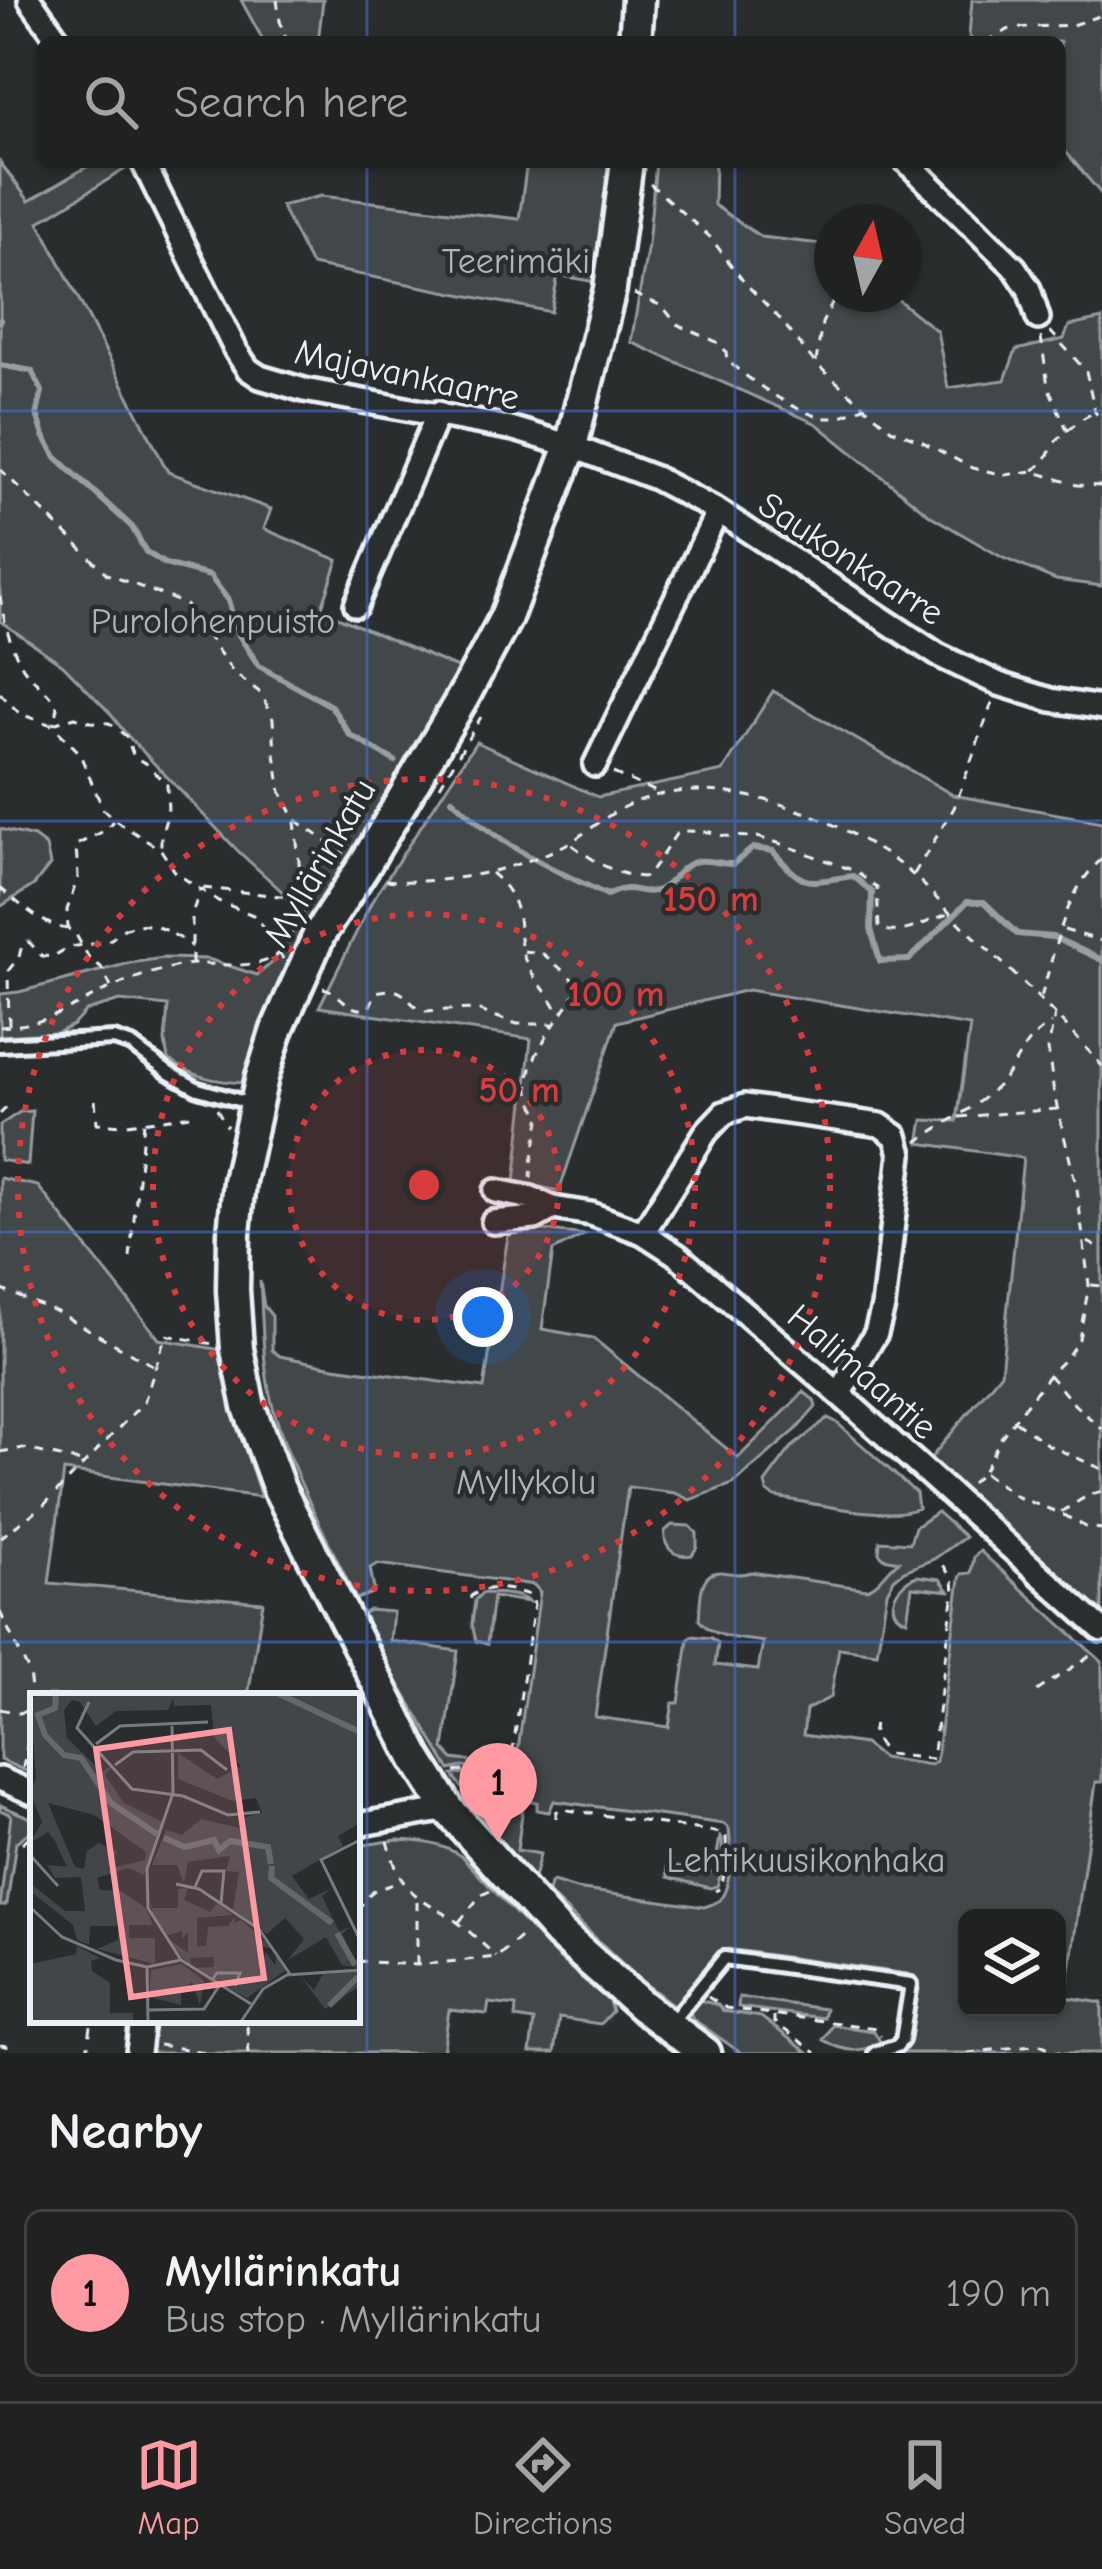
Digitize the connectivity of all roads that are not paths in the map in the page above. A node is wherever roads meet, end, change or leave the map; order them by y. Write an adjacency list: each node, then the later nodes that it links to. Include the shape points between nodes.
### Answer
1 (30, 0): 3 (street)
2 (638, 0): 4 (street)
3 (56, 36)
4 (635, 36)
5 (146, 168): 9 (street, Majavankaarre, via 248,369 304,390)
6 (625, 168): 10 (street, Myllärinkatu, via 610,289)
7 (913, 168): 8 (street, via 1015,268)
8 (1038, 318)
9 (438, 413): 10 (street, Majavankaarre); 12 (street)
10 (571, 446): 11 (street, Saukonkaarre); 16 (street, Myllärinkatu, via 506,616 298,974)
11 (718, 511): 13 (street, Saukonkaarre, via 938,655 999,684); 14 (street)
12 (356, 605)
13 (1102, 708)
14 (595, 765)
15 (0, 1045): 16 (lane, via 114,1039 198,1089)
16 (256, 1105): 23 (street, Myllärinkatu, via 234,1233 237,1349 249,1407 279,1489)
17 (496, 1191): 18 (street, Halimaantie)
18 (553, 1208): 19 (street, Halimaantie); 20 (street, Halimaantie)
19 (493, 1222)
20 (643, 1233): 21 (street, Halimaantie); 21 (street, via 724,1113 745,1106 880,1125 896,1136 901,1154 883,1307)
21 (839, 1394): 22 (street, Halimaantie)
22 (1101, 1645)
23 (448, 1809): 24 (street); 26 (street, Myllärinkatu, via 605,1975)
24 (360, 1825)
25 (679, 2013): 27 (lane, via 724,1958 910,1984 902,2040)
26 (705, 2053)
27 (875, 2053)

